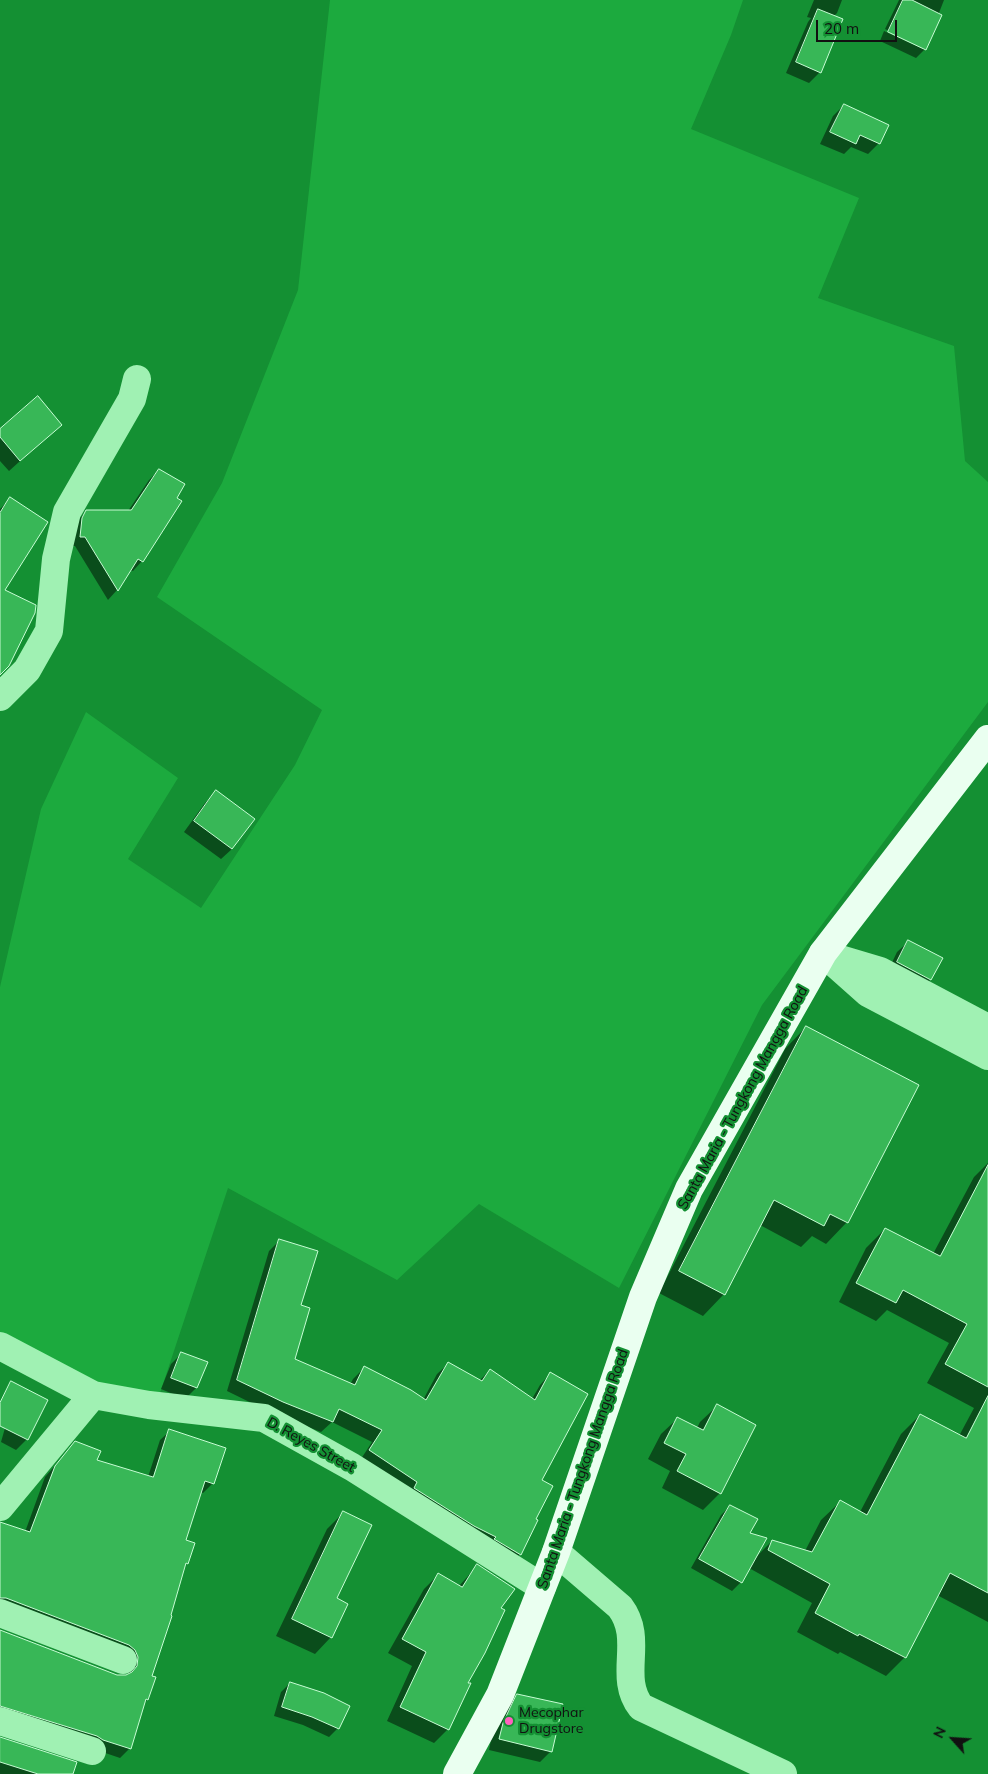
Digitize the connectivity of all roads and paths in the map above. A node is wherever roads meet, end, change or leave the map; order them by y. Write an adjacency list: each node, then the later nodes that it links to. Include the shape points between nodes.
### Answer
1 (137, 379): 2 (street, via 132,399 67,512 56,558 49,632 27,670)
2 (0, 697)
3 (988, 739): 4 (main road, Santa Maria - Tungkong Mangga Road)
4 (822, 953): 5 (street, via 880,971); 6 (street, via 868,992); 10 (main road, Santa Maria - Tungkong Mangga Road, via 689,1189 643,1297)
5 (988, 1028)
6 (988, 1056)
7 (0, 1346): 8 (street, D. Reyes Street)
8 (93, 1395): 9 (street); 11 (street, D. Reyes Street, via 264,1418 352,1467)
9 (0, 1506)
10 (556, 1552): 11 (main road, Santa Maria - Tungkong Mangga Road); 17 (street, via 620,1607 627,1617 631,1629 631,1687 641,1707)
11 (542, 1587): 16 (main road, Santa Maria - Tungkong Mangga Road, via 500,1695)
12 (0, 1613): 13 (street)
13 (123, 1660)
14 (0, 1721): 15 (street)
15 (92, 1751)
16 (457, 1774)
17 (784, 1774)

